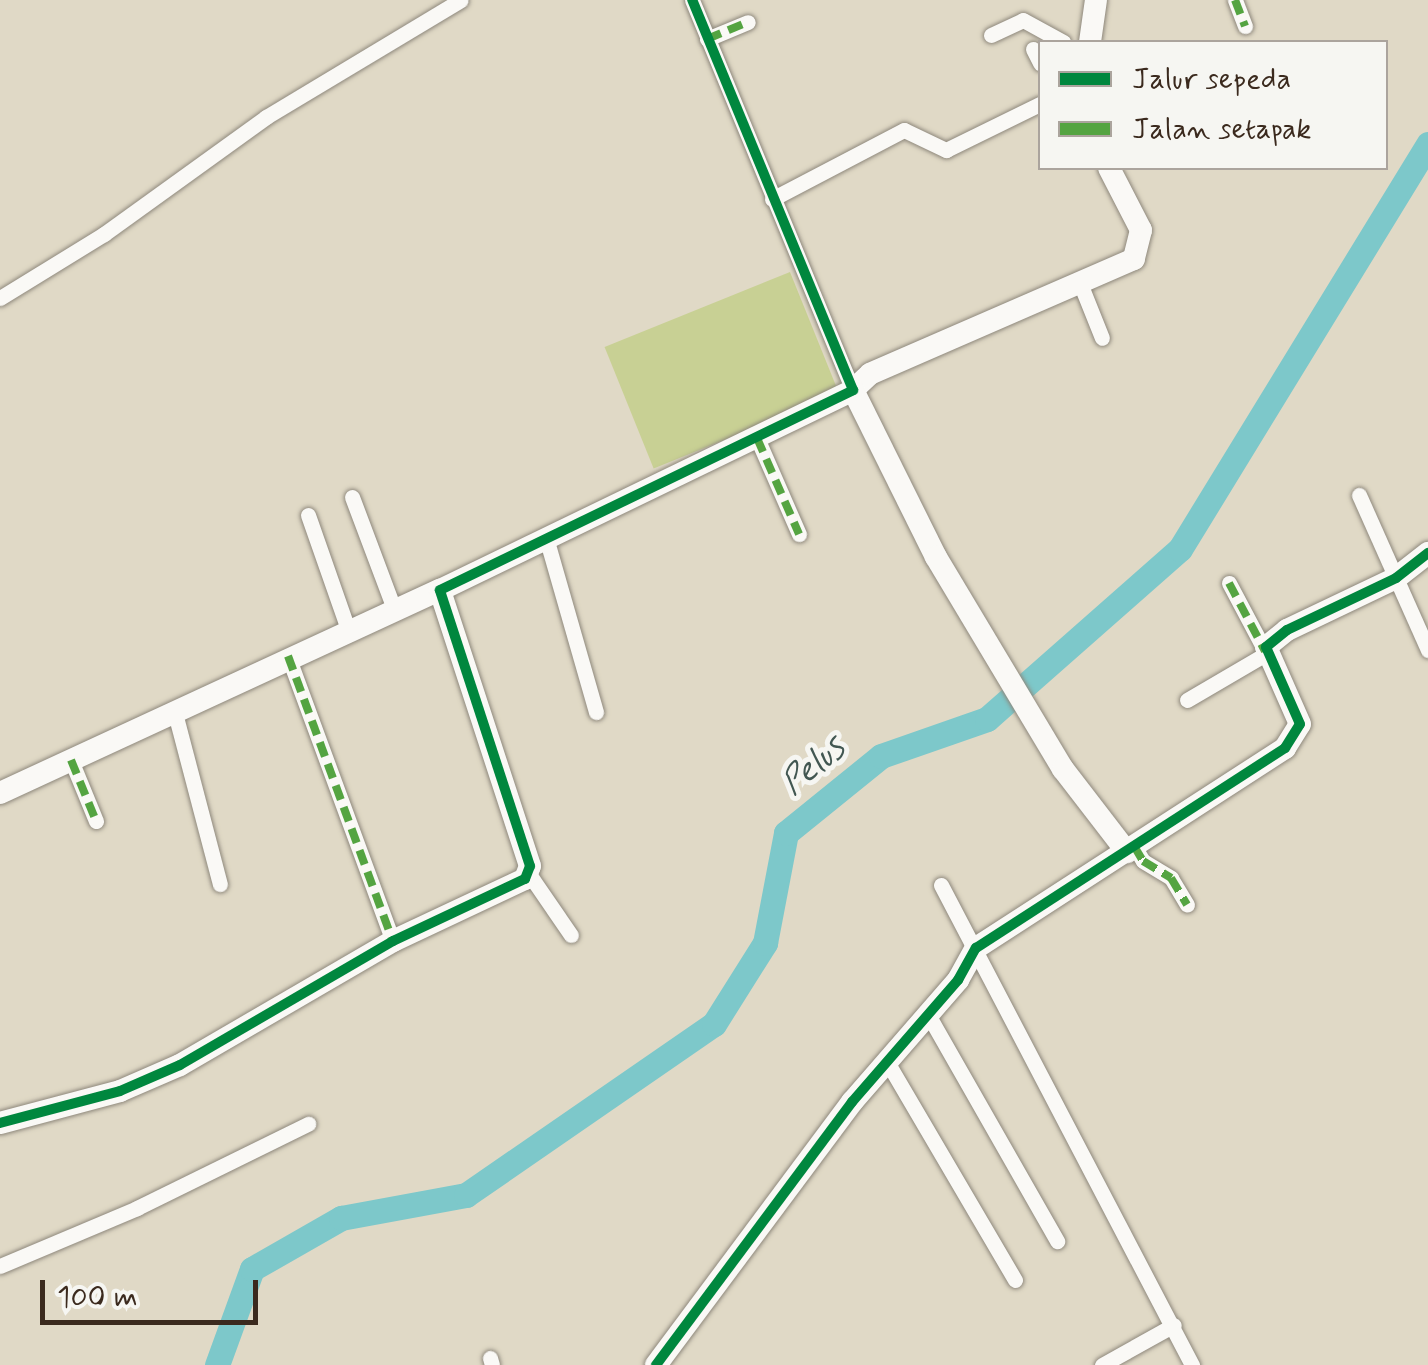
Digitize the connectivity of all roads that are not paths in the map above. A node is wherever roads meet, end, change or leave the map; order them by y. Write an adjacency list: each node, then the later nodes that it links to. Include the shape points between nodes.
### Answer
1 (460, 0): 15 (street, via 266,117 104,234)
2 (692, 0): 8 (street)
3 (1096, 0): 10 (street)
4 (1235, 0): 6 (street)
5 (748, 22): 8 (street)
6 (1245, 26)
7 (991, 34): 9 (street, via 1023,20)
8 (707, 39): 13 (street)
9 (1059, 40)
10 (1090, 40)
11 (1038, 105): 13 (street, via 946,150 904,130)
12 (1110, 170): 14 (street, via 1142,244 1134,259)
13 (772, 199): 17 (street)
14 (1080, 283): 16 (street); 17 (street, via 870,374)
15 (0, 298)
16 (1102, 338)
17 (853, 390): 18 (street); 39 (street, via 936,558 1038,727)
18 (757, 438): 22 (street); 23 (street)
19 (1359, 495): 25 (street)
20 (352, 496): 28 (street)
21 (308, 515): 29 (street)
22 (799, 534)
23 (547, 541): 27 (street); 35 (street)
24 (1428, 553): 25 (street)
25 (1396, 578): 30 (street); 31 (street, via 1287,630)
26 (1228, 583): 31 (street)
27 (440, 590): 28 (street); 40 (street)
28 (394, 609): 29 (street)
29 (348, 629): 32 (street)
30 (1428, 650)
31 (1264, 653): 33 (street); 39 (street, via 1297,712 1297,736)
32 (288, 656): 34 (street); 45 (street)
33 (1187, 700)
34 (176, 712): 36 (street); 41 (street)
35 (596, 712)
36 (71, 760): 37 (street); 38 (street)
37 (0, 793)
38 (96, 821)
39 (1130, 849): 43 (street, via 1171,878); 46 (street)
40 (529, 874): 44 (street); 45 (street)
41 (220, 884)
42 (941, 885): 46 (street)
43 (1187, 906)
44 (570, 935)
45 (393, 942): 49 (street, via 180,1065 120,1091)
46 (976, 948): 47 (street, via 958,980); 54 (street, via 1071,1144)
47 (926, 1011): 48 (street); 51 (street)
48 (886, 1060): 53 (street); 55 (street)
49 (0, 1123)
50 (308, 1124): 52 (street)
51 (1057, 1241)
52 (0, 1266)
53 (1014, 1280)
54 (1174, 1325): 56 (street); 57 (street)
55 (656, 1365)
56 (1102, 1365)
57 (1192, 1365)

